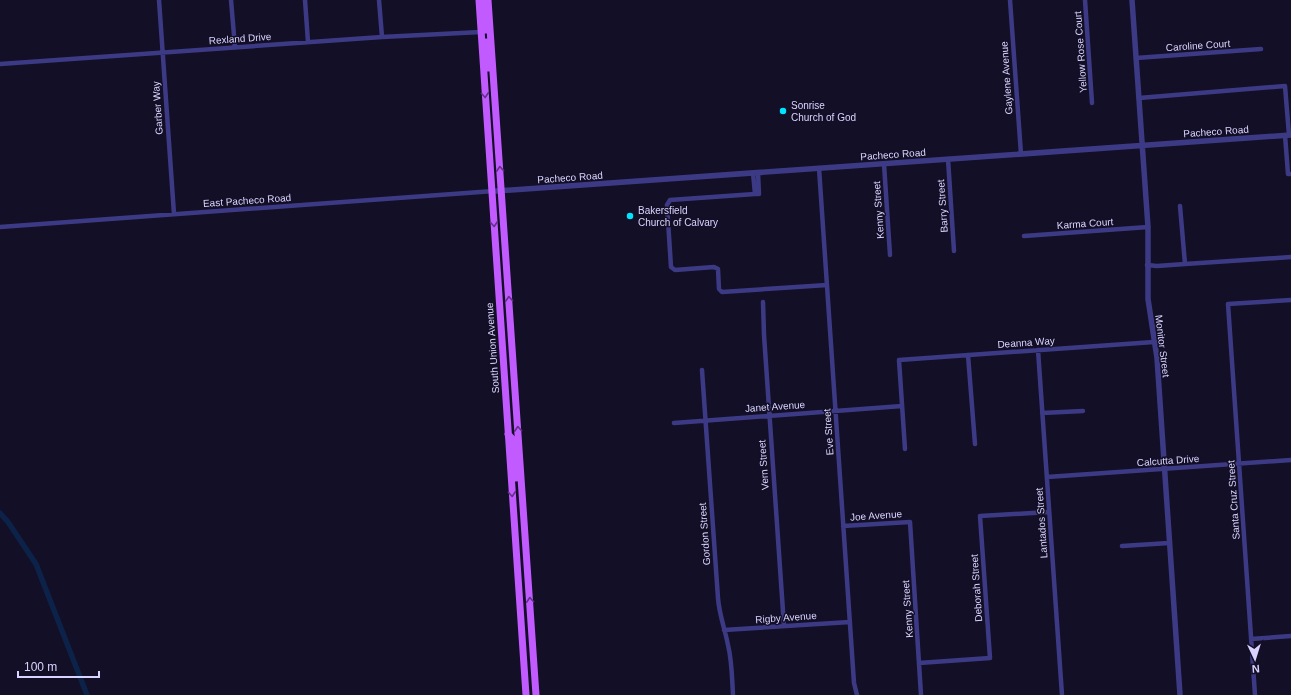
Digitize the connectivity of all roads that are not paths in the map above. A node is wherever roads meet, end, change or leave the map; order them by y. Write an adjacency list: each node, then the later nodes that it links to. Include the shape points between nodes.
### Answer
1 (159, 0): 17 (street, Garber Way)
2 (232, 0): 15 (street)
3 (305, 0): 14 (street)
4 (379, 0): 13 (street)
5 (478, 0): 11 (main road, South Union Avenue)
6 (483, 0): 12 (main road, via 486,27 488,34)
7 (488, 0): 12 (main road, South Union Avenue)
8 (1010, 0): 25 (street, Gaylene Avenue)
9 (1085, 0): 22 (street, Yellow Rose Court)
10 (1132, 0): 18 (street, Monitor Street)
11 (481, 32): 13 (street, Rexland Drive); 20 (main road, via 486,40 489,82); 31 (main road, South Union Avenue, one-way to 31)
12 (491, 35): 20 (main road, South Union Avenue)
13 (382, 37): 14 (street, Rexland Drive)
14 (308, 42): 15 (street, Rexland Drive)
15 (235, 47): 17 (street, Rexland Drive)
16 (1261, 49): 18 (street, Caroline Court)
17 (162, 52): 19 (street, Rexland Drive); 33 (street, Garber Way)
18 (1136, 58): 21 (street, Monitor Street)
19 (0, 64)
20 (495, 97): 31 (main road, South Union Avenue, one-way to 20)
21 (1139, 98): 23 (street, via 1285,86); 24 (street, Monitor Street)
22 (1092, 103)
23 (1288, 135): 24 (street, Pacheco Road); 30 (street, via 1288,174)
24 (1142, 145): 25 (street, Pacheco Road); 35 (street, Monitor Street)
25 (1021, 154): 26 (street, Pacheco Road)
26 (948, 159): 27 (street, Pacheco Road); 37 (street, Barry Street)
27 (884, 164): 28 (street, Pacheco Road); 38 (street, Kenny Street)
28 (819, 168): 29 (street, Pacheco Road); 42 (street, Eve Street)
29 (755, 173): 31 (street, Pacheco Road); 42 (street, via 755,194 670,200 667,205 671,267 675,270 714,266 718,270 719,289 722,292)
30 (1291, 174)
31 (496, 191): 33 (street, East Pacheco Road); 56 (main road, South Union Avenue, one-way to 56); 63 (main road, South Union Avenue, one-way to 31)
32 (1180, 206): 40 (street)
33 (174, 214): 34 (street, East Pacheco Road)
34 (0, 227)
35 (1148, 227): 36 (street, Karma Court); 41 (street, Monitor Street)
36 (1024, 236)
37 (954, 251)
38 (890, 256)
39 (1291, 257): 40 (street)
40 (1185, 264): 41 (street)
41 (1147, 265): 45 (street, Monitor Street, via 1148,299)
42 (827, 285): 50 (street, Eve Street)
43 (1291, 300): 60 (street, Santa Cruz Street, via 1228,304)
44 (763, 302): 53 (street, Vern Street)
45 (1154, 342): 46 (street, Deanna Way); 61 (street, Monitor Street)
46 (1038, 350): 47 (street, Deanna Way); 52 (street, Lantados Street)
47 (968, 355): 49 (street, Deanna Way, via 899,360); 57 (street)
48 (702, 370): 54 (street, Gordon Street)
49 (902, 406): 50 (street, Janet Avenue); 58 (street)
50 (835, 411): 53 (street, Janet Avenue); 67 (street, Eve Street)
51 (1083, 411): 52 (street)
52 (1042, 414): 62 (street, Lantados Street)
53 (769, 416): 54 (street, Janet Avenue); 73 (street, Vern Street)
54 (705, 420): 55 (street, Janet Avenue); 74 (street, Gordon Street, via 718,598)
55 (674, 423)
56 (508, 434): 63 (main road, via 514,441 517,480); 65 (main road, South Union Avenue, one-way to 65)
57 (975, 444)
58 (905, 449)
59 (1291, 460): 60 (street, Calcutta Drive)
60 (1239, 464): 61 (street, Calcutta Drive); 76 (street, Santa Cruz Street)
61 (1164, 469): 62 (street, Calcutta Drive); 68 (street, Monitor Street)
62 (1047, 477): 64 (street, Lantados Street)
63 (522, 482): 70 (main road, South Union Avenue)
64 (1049, 512): 78 (street, Deborah Street, via 980,516 990,658); 84 (street, Lantados Street)
65 (514, 521): 70 (main road, via 520,523 522,562); 71 (main road, South Union Avenue)
66 (910, 522): 67 (street, Joe Avenue); 78 (street, Kenny Street)
67 (843, 526): 72 (street, Eve Street)
68 (1169, 543): 69 (street); 85 (street, Monitor Street)
69 (1122, 546)
70 (528, 571): 77 (main road, South Union Avenue, one-way to 70)
71 (520, 608): 77 (main road, via 526,616 529,656); 79 (main road, South Union Avenue)
72 (850, 622): 73 (street, Rigby Avenue); 82 (street, Eve Street)
73 (784, 626): 74 (street, Rigby Avenue)
74 (724, 630): 81 (street, Gordon Street, via 730,657)
75 (1291, 636): 76 (street)
76 (1251, 639): 86 (street, Santa Cruz Street)
77 (534, 658): 80 (main road, South Union Avenue)
78 (919, 663): 83 (street, Kenny Street)
79 (526, 695)
80 (536, 695)
81 (733, 695)
82 (857, 695)
83 (921, 695)
84 (1062, 695)
85 (1180, 695)
86 (1255, 695)

